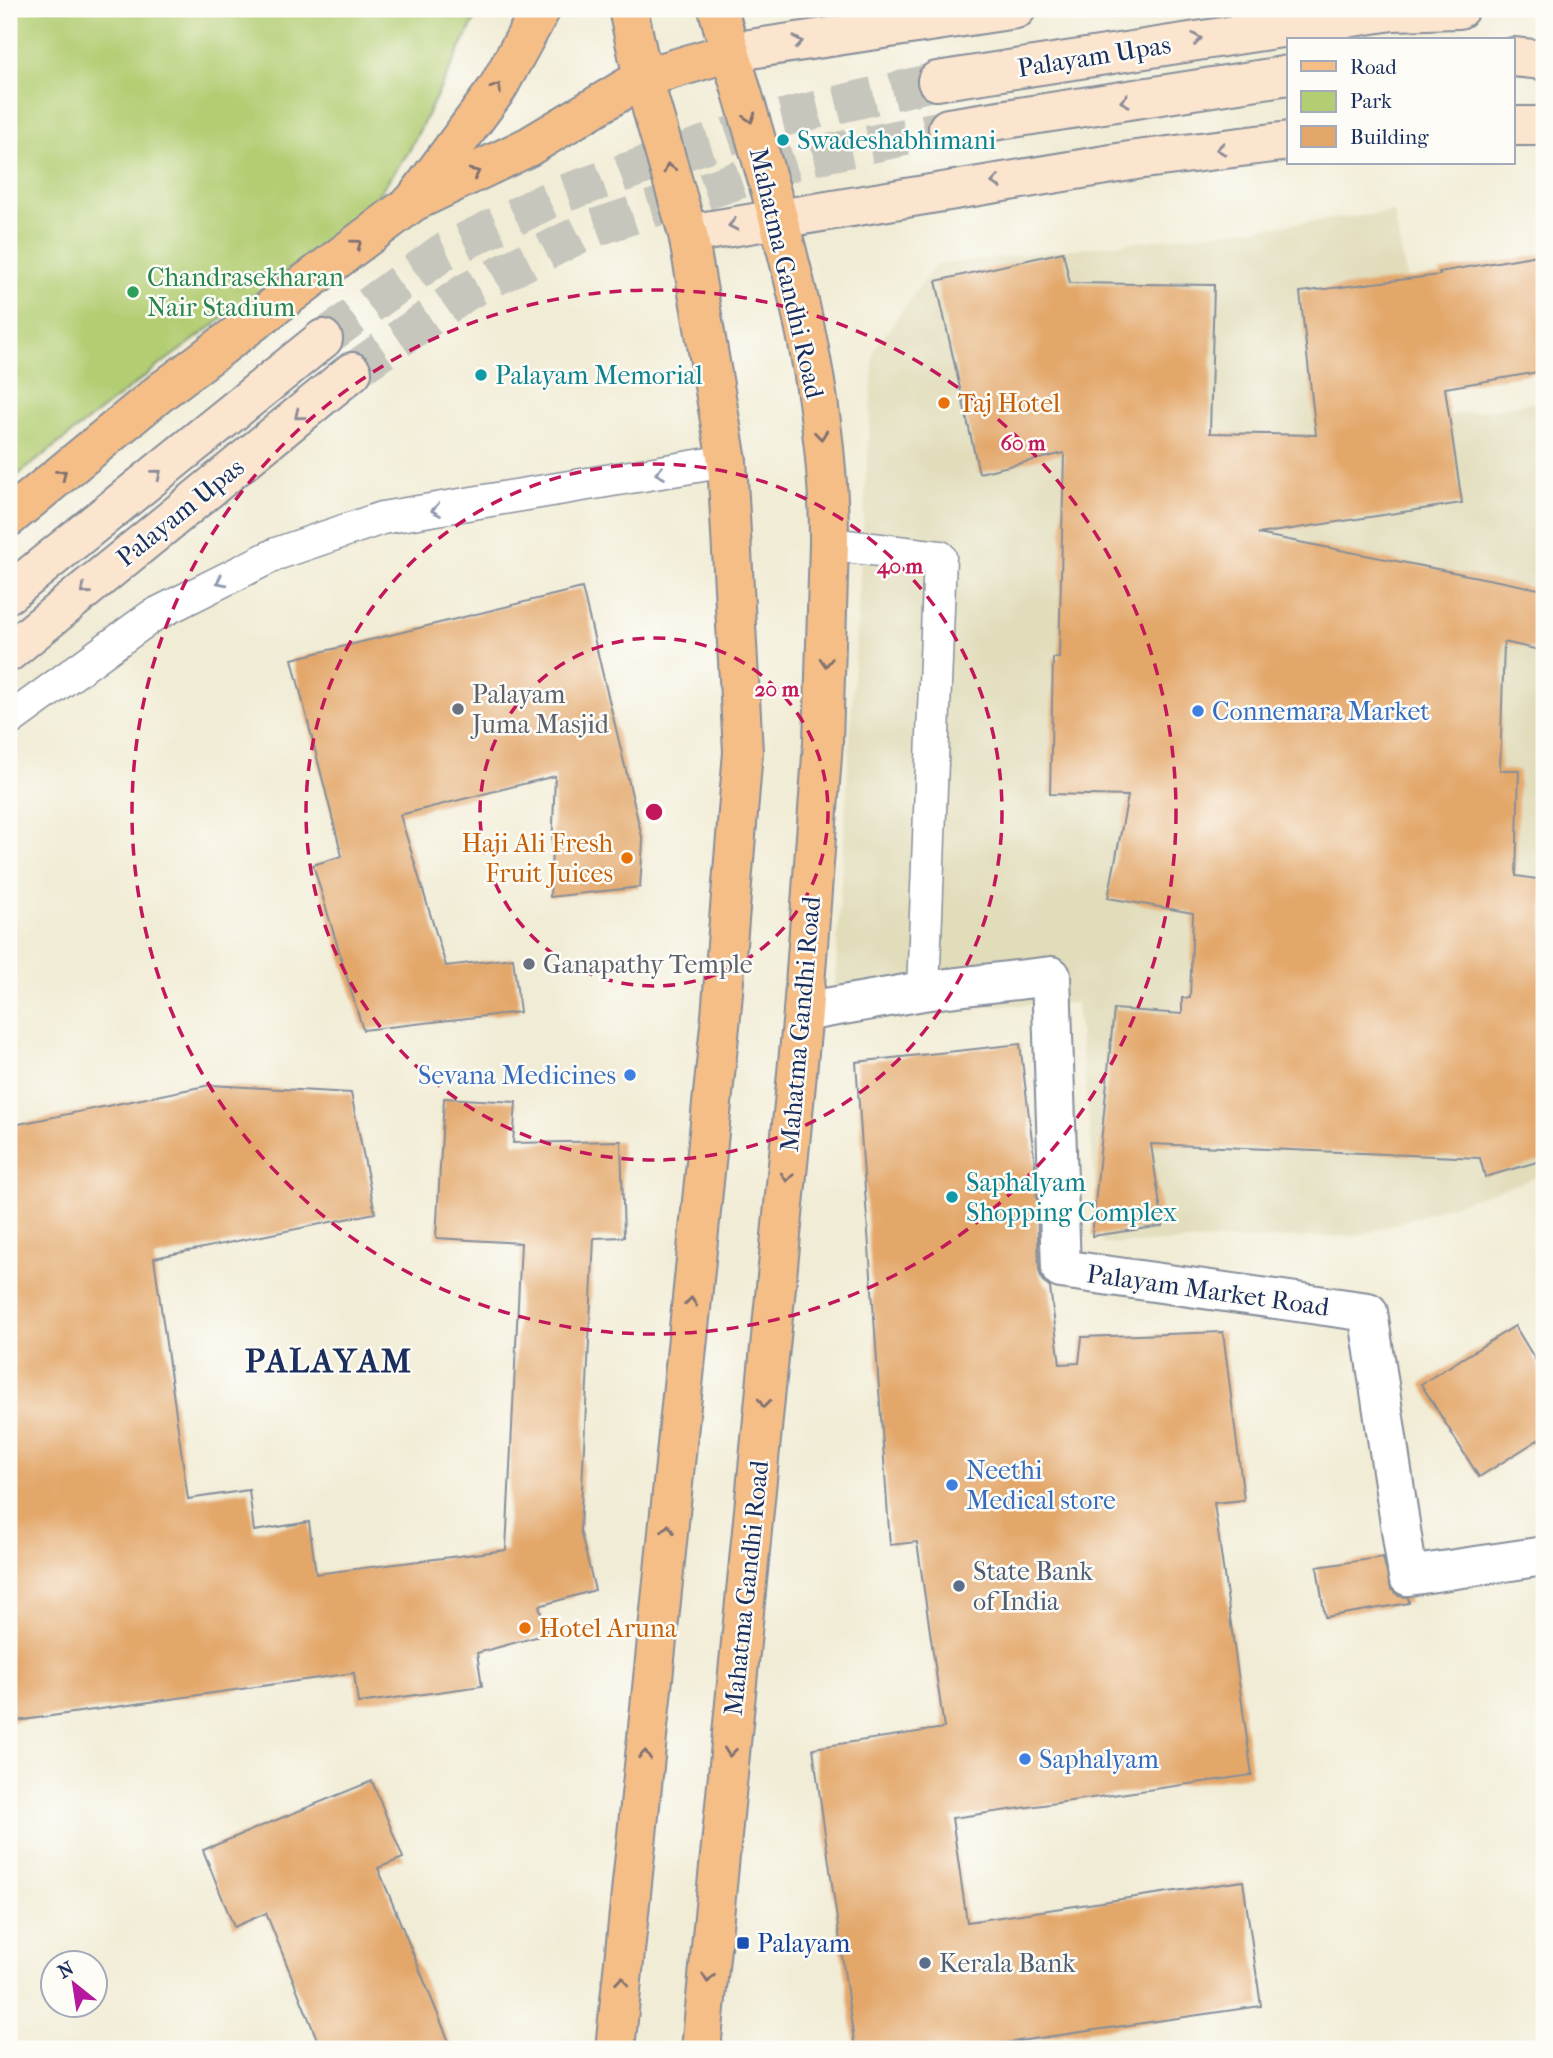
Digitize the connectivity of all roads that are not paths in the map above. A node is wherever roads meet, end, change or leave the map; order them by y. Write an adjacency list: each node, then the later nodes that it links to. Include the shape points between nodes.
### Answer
1 (541, 9): 16 (main road, one-way to 1, via 497,89)
2 (628, 9): 10 (main road)
3 (718, 9): 6 (main road, Mahatma Gandhi Road)
4 (1016, 9): 6 (main road, one-way to 4)
5 (1460, 9): 11 (main road, Palayam Upas, one-way to 5, via 1392,11)
6 (730, 52): 10 (main road); 17 (main road, Mahatma Gandhi Road, one-way to 17)
7 (1514, 57): 8 (main road)
8 (1544, 60)
9 (1287, 75): 14 (main road, Palayam Upas, one-way to 14)
10 (643, 78): 16 (main road, one-way to 10, via 528,147); 18 (main road, one-way to 10)
11 (937, 81)
12 (1514, 125): 13 (main road)
13 (1544, 126)
14 (948, 128)
15 (1287, 141): 17 (main road, one-way to 17)
16 (413, 202): 22 (main road, one-way to 16, via 162,391)
17 (779, 216): 18 (main road, one-way to 18); 23 (main road, Mahatma Gandhi Road, one-way to 23, via 814,367)
18 (688, 233): 21 (main road)
19 (323, 340): 24 (main road, Palayam Upas, one-way to 19)
20 (352, 372): 25 (main road, Palayam Upas, one-way to 25)
21 (727, 461): 26 (lane, one-way to 26, via 382,519 276,554 152,616); 30 (main road, one-way to 21, via 743,752)
22 (9, 517)
23 (829, 544): 27 (lane, via 940,557); 28 (main road, Mahatma Gandhi Road, one-way to 28, via 823,742)
24 (9, 593)
25 (9, 652)
26 (9, 720)
27 (923, 991): 28 (street, Palayam Market Road); 29 (street, Palayam Market Road, via 1051,976 1061,1269 1368,1312 1408,1576)
28 (803, 1012): 31 (main road, Mahatma Gandhi Road, one-way to 31)
29 (1544, 1556)
30 (615, 2049)
31 (701, 2049)

